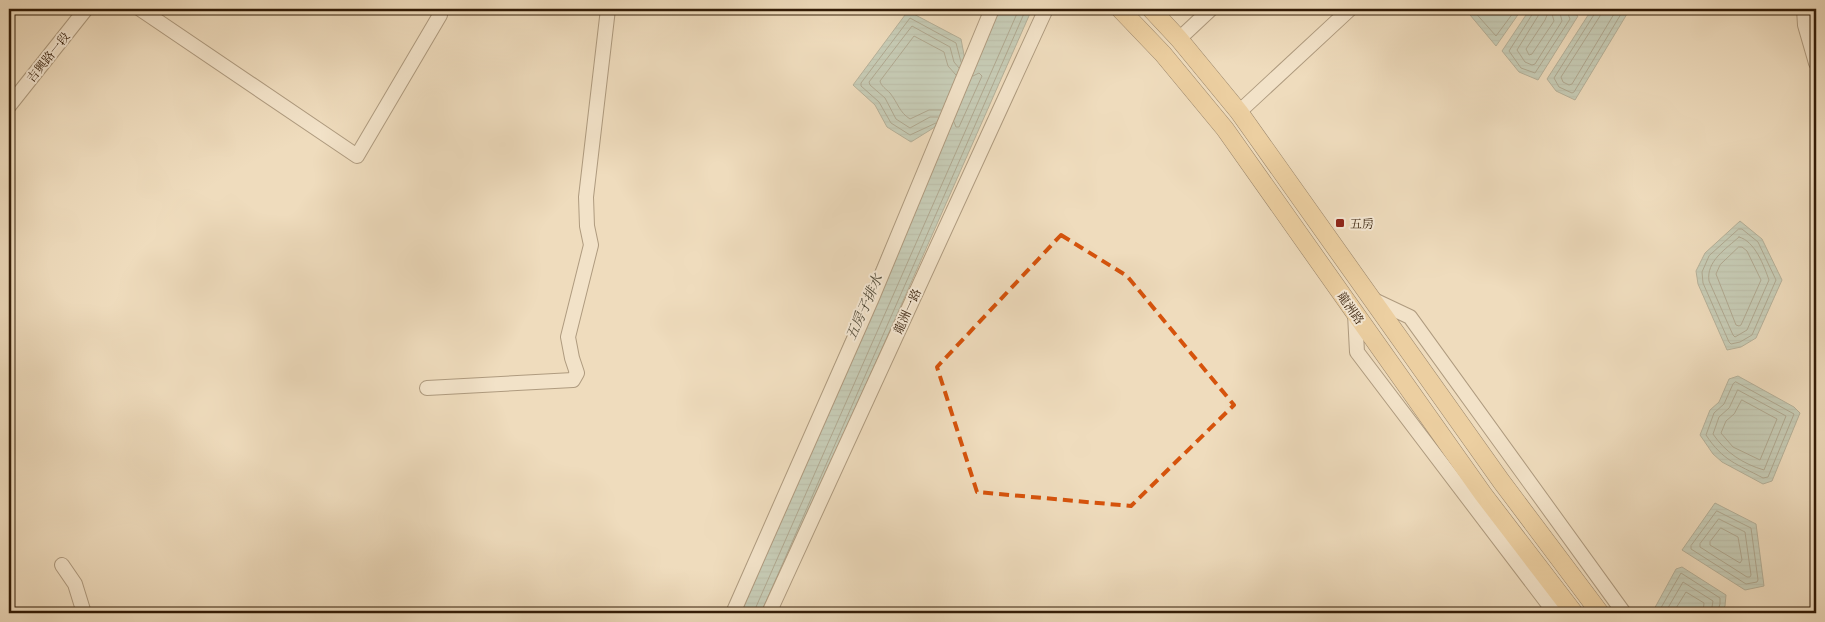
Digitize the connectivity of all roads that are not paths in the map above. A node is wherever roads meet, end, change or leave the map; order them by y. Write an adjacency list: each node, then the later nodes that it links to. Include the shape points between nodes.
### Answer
1 (86, 9): 14 (street, 吉興路一段)
2 (140, 9): 11 (street, via 357,156)
3 (608, 9): 18 (street, via 586,197 590,245 568,337 578,373 573,380)
4 (992, 9): 21 (street, via 872,298)
5 (1046, 9): 22 (street, 龍洲一路)
6 (1120, 9): 17 (main road, 龍洲路, via 1163,54 1225,129)
7 (1151, 9): 12 (main road, 龍洲路)
8 (1211, 9): 12 (street)
9 (1350, 9): 15 (street)
10 (1804, 9): 13 (street)
11 (440, 15)
12 (1179, 39): 15 (main road, 龍洲路)
13 (1816, 63)
14 (9, 106)
15 (1240, 112): 16 (main road, 龍洲路)
16 (1374, 300): 25 (main road, 龍洲路, via 1501,481); 26 (street, via 1410,317)
17 (1355, 314): 23 (street, via 1357,352); 24 (main road, 龍洲路, via 1483,494)
18 (427, 388)
19 (62, 564): 20 (street, via 75,584)
20 (84, 613)
21 (733, 613)
22 (769, 613)
23 (1555, 613)
24 (1574, 613)
25 (1600, 613)
26 (1624, 613)

